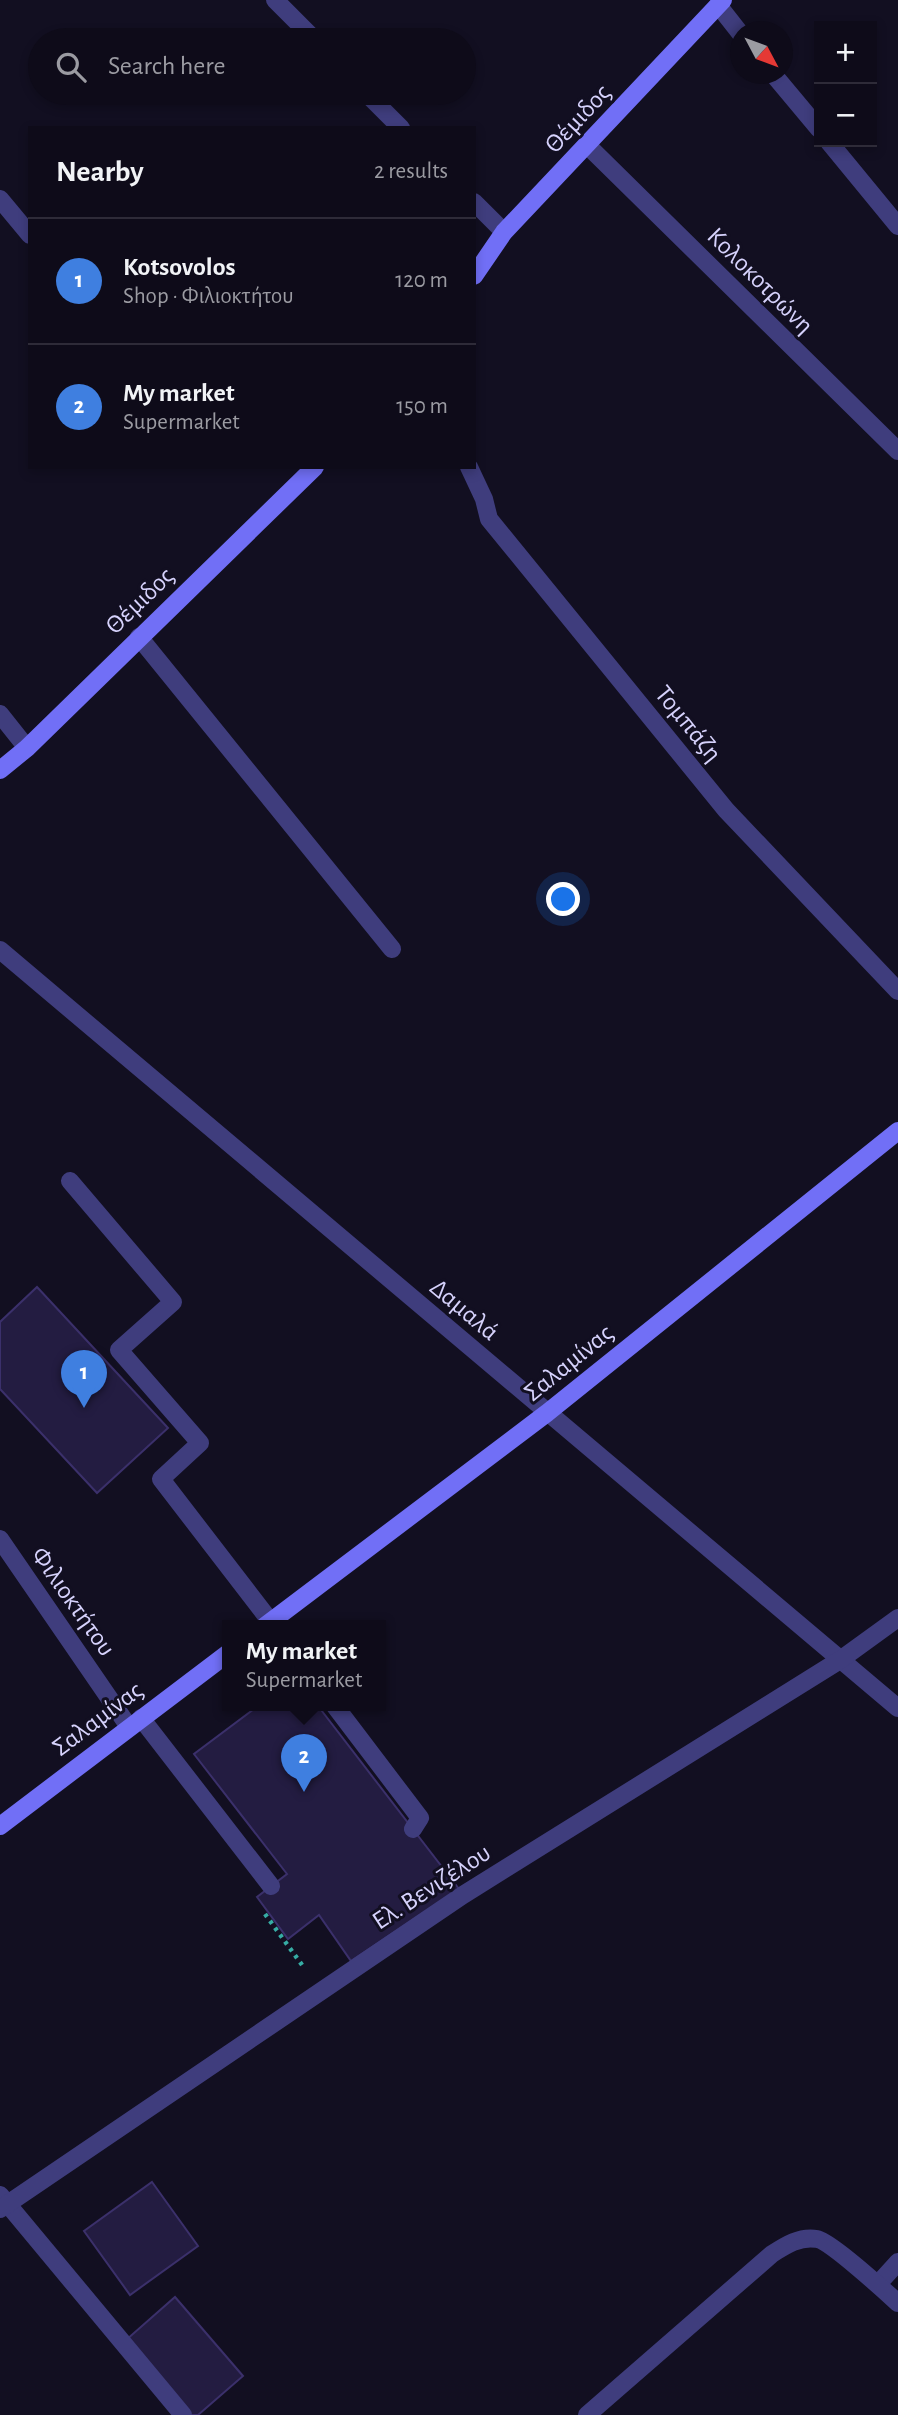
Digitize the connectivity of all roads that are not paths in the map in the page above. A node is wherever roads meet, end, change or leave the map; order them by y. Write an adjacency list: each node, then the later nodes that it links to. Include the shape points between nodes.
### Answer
1 (275, 0): 4 (street)
2 (720, 3): 3 (street); 9 (main road, Θέμιδος)
3 (732, 21)
4 (303, 28)
5 (781, 84): 7 (street)
6 (378, 105): 8 (street)
7 (814, 124)
8 (399, 126)
9 (587, 146): 14 (main road, Θέμιδος); 17 (street, Κολοκοτρώνη)
10 (833, 147): 13 (street)
11 (0, 198): 15 (street)
12 (476, 204): 14 (street)
13 (898, 226)
14 (504, 232): 16 (main road, Θέμιδος)
15 (28, 233)
16 (476, 273)
17 (898, 451)
18 (313, 469): 20 (main road, Θέμιδος)
19 (470, 469): 26 (street, Τομπάζη, via 489,519 717,800)
20 (139, 637): 22 (main road, Θέμιδος); 24 (street)
21 (0, 714): 22 (street)
22 (27, 748): 23 (main road, Θέμιδος)
23 (0, 770)
24 (392, 949)
25 (0, 950): 29 (street, Δαμαλά)
26 (898, 991)
27 (898, 1131): 29 (main road, Σαλαμίνας)
28 (71, 1181): 32 (street, via 173,1302 119,1350 201,1443 161,1479)
29 (547, 1413): 33 (main road, Σαλαμίνας); 35 (street, Δαμαλά)
30 (0, 1539): 38 (street, Φιλιοκτήτου)
31 (898, 1618): 35 (street, Ελ. Βενιζέλου)
32 (267, 1620)
33 (275, 1620)
34 (222, 1658): 38 (main road, Σαλαμίνας)
35 (840, 1660): 36 (street, Δαμαλά); 42 (street, Ελ. Βενιζέλου, via 463,1895)
36 (898, 1708)
37 (339, 1711): 40 (street, via 420,1818)
38 (135, 1723): 39 (main road, Σαλαμίνας); 41 (street, Φιλιοκτήτου)
39 (0, 1826)
40 (413, 1829)
41 (271, 1886)
42 (2, 2202): 46 (street)
43 (898, 2262): 44 (street)
44 (878, 2284): 45 (street); 47 (street, via 820,2239 797,2239 772,2254)
45 (898, 2304)
46 (183, 2415)
47 (587, 2415)

